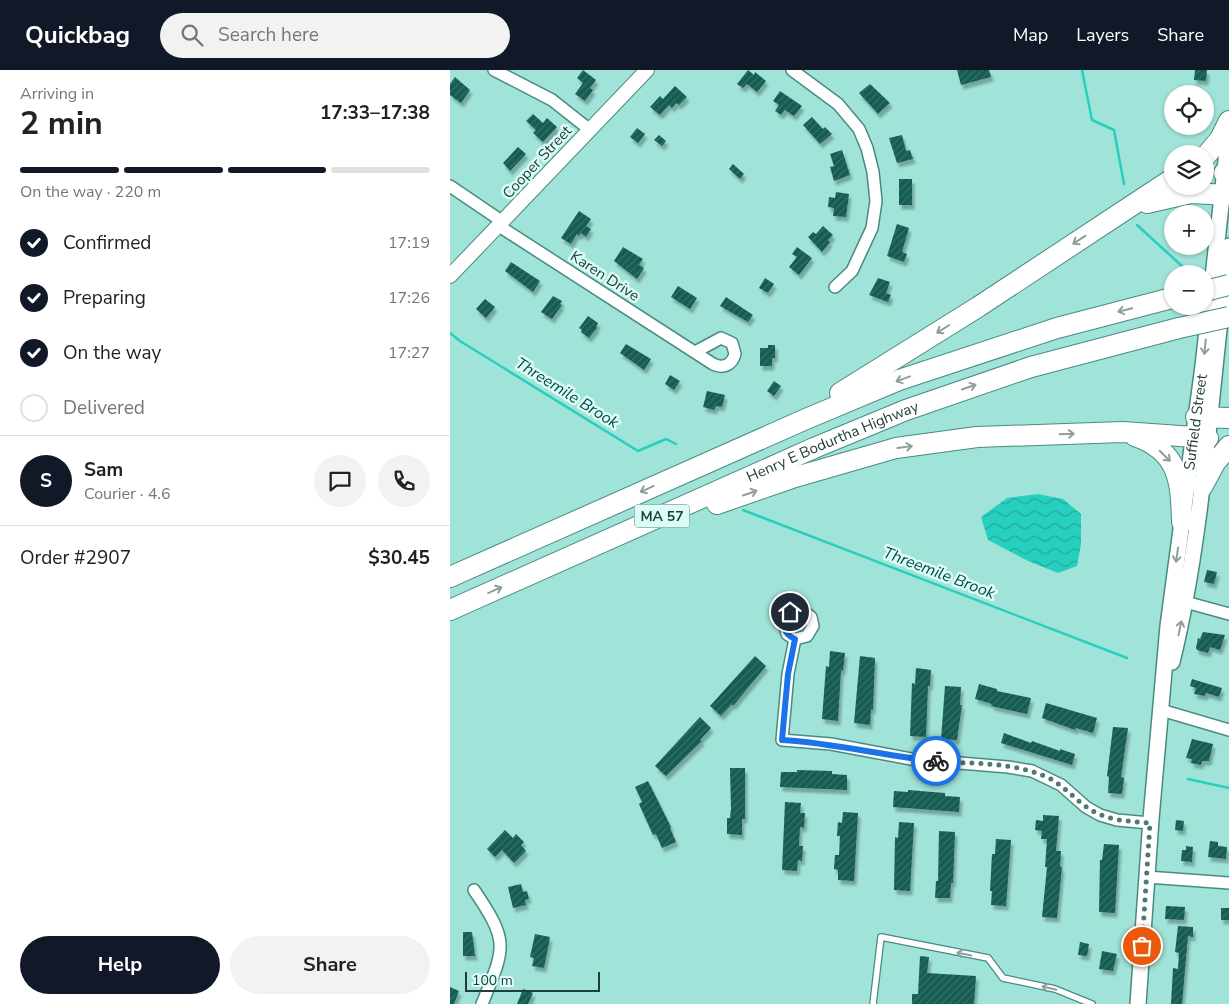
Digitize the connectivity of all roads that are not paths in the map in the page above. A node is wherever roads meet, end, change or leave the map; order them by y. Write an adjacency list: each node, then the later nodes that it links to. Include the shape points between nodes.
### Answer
1 (494, 70): 5 (street, via 552,100)
2 (647, 70): 5 (street, Cooper Street)
3 (792, 70): 17 (street, via 838,104 858,129 873,172 876,200 872,228 852,271)
4 (1229, 121): 7 (highway)
5 (590, 130): 13 (street, Cooper Street)
6 (1229, 134): 8 (main road, Suffield Street)
7 (1214, 147)
8 (1226, 173): 11 (main road, Suffield Street)
9 (1164, 184): 12 (highway)
10 (450, 186): 13 (street, Karen Drive)
11 (1225, 195): 12 (highway, via 1174,195); 22 (main road, Suffield Street, one-way to 22)
12 (1120, 213): 26 (highway, one-way to 26, via 846,390)
13 (501, 224): 15 (street, Cooper Street); 21 (street, Karen Drive)
14 (1229, 246): 22 (main road, Suffield Street)
15 (450, 276)
16 (1229, 285): 18 (highway, bridge)
17 (835, 287)
18 (1214, 289)
19 (1164, 300): 26 (highway, Henry E Bodurtha Highway / MA 57, one-way to 26, via 1057,328 922,372 837,405)
20 (1229, 317): 30 (highway, Henry E Bodurtha Highway / MA 57, one-way to 20, bridge, via 844,435 929,401 1062,357)
21 (695, 352)
22 (1212, 418): 24 (main road, Suffield Street)
23 (1123, 432): 24 (highway); 28 (highway, one-way to 28, via 1150,443 1174,466 1181,487); 30 (highway, one-way to 23, via 792,478 896,448 976,437)
24 (1201, 438): 27 (main road, Suffield Street); 28 (main road, Suffield Street)
25 (1229, 446): 27 (highway, via 1215,462)
26 (671, 479): 29 (highway, Henry E Bodurtha Highway / MA 57, one-way to 29)
27 (1202, 487): 33 (main road, Suffield Street)
28 (1182, 522): 33 (main road, Suffield Street, one-way to 33)
29 (504, 553): 31 (highway); 32 (highway, Henry E Bodurtha Highway / MA 57)
30 (572, 556): 34 (highway, Henry E Bodurtha Highway / MA 57, one-way to 30)
31 (450, 573)
32 (450, 577)
33 (1178, 601): 35 (street); 37 (main road, Suffield Street)
34 (450, 610)
35 (1229, 614)
36 (795, 639): 39 (street, via 782,740 832,744 911,759 1032,771 1061,785 1100,815)
37 (1161, 710): 38 (street); 39 (main road, Suffield Street)
38 (1229, 730)
39 (1150, 823): 40 (main road, Suffield Street)
40 (1147, 877): 41 (street); 46 (main road, Suffield Street)
41 (1229, 883)
42 (474, 890): 43 (street, via 494,920 501,942 497,967)
43 (482, 1004)
44 (873, 1004): 45 (lane, one-way to 44, via 1055,989 1003,978 988,958 881,937)
45 (1092, 1004)
46 (1138, 1004)

